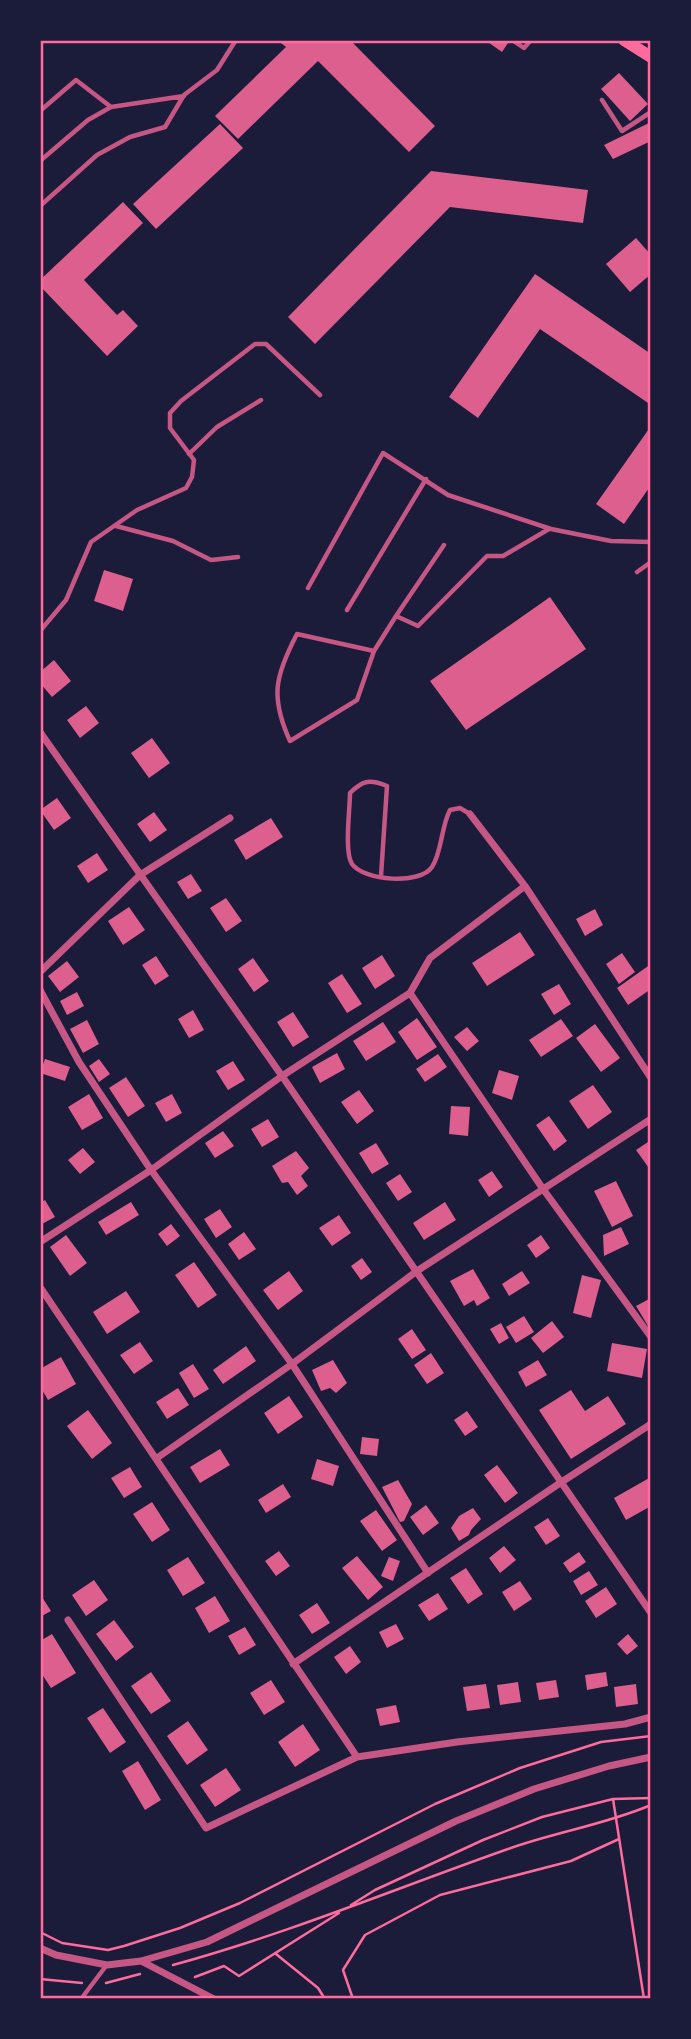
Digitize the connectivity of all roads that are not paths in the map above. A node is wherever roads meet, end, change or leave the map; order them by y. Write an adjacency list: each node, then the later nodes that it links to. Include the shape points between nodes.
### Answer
1 (236, 40): 6 (lane, via 217,69)
2 (512, 40): 3 (lane, via 524,48)
3 (531, 40)
4 (624, 40): 5 (main road)
5 (651, 58)
6 (184, 95): 8 (lane); 12 (lane, via 165,127 130,137 97,155)
7 (602, 100): 10 (lane, via 622,131)
8 (111, 107): 9 (lane, via 76,80); 11 (lane, via 88,120)
9 (40, 111)
10 (651, 113)
11 (40, 161)
12 (40, 206)
13 (320, 395): 15 (lane, via 266,344 255,344 170,413 170,428)
14 (261, 400): 15 (lane, via 217,427)
15 (189, 454): 17 (lane, via 194,460 186,488 137,510)
16 (426, 479): 18 (lane, via 448,495); 24 (lane, via 383,453); 25 (lane)
17 (115, 526): 21 (lane, via 173,541 211,560); 27 (lane, via 91,542 66,600)
18 (550, 528): 19 (lane, via 611,541); 26 (lane, via 503,556 487,556 418,626)
19 (651, 542)
20 (444, 545): 26 (lane)
21 (238, 558)
22 (651, 562): 23 (lane)
23 (637, 572)
24 (308, 588)
25 (347, 610)
26 (396, 616): 28 (lane)
27 (40, 631)
28 (374, 651): 28 (lane, via 357,700 290,741 276,698 279,674 297,634)
29 (40, 732): 32 (street)
30 (470, 814): 33 (lane, via 460,808 450,810 431,870 419,877); 34 (street)
31 (230, 818): 32 (street)
32 (140, 875): 35 (street); 38 (street)
33 (381, 876): 33 (lane, via 352,865 348,854 350,793 361,782 374,780 387,786)
34 (526, 887): 37 (street, via 430,958); 39 (street)
35 (40, 972)
36 (40, 990): 41 (street, via 79,1062)
37 (410, 993): 38 (street); 42 (street)
38 (282, 1076): 41 (street); 44 (street)
39 (651, 1078)
40 (651, 1119): 42 (street)
41 (151, 1170): 43 (street); 47 (street)
42 (543, 1189): 44 (street); 46 (street)
43 (40, 1242)
44 (417, 1271): 47 (street); 50 (street)
45 (40, 1287): 49 (street)
46 (651, 1336)
47 (292, 1364): 49 (street); 51 (street)
48 (651, 1424): 50 (street)
49 (157, 1458): 54 (street)
50 (560, 1483): 51 (street); 52 (street)
51 (428, 1573): 54 (street)
52 (651, 1613)
53 (68, 1620): 56 (street, via 206,1828)
54 (293, 1664): 56 (street)
55 (651, 1717): 56 (street)
56 (357, 1757)
57 (651, 1757): 59 (street, via 534,1789 456,1821 207,1942)
58 (40, 1948): 60 (street)
59 (141, 1961): 60 (street); 62 (street)
60 (107, 1965): 61 (lane)
61 (81, 1999)
62 (214, 1999)

